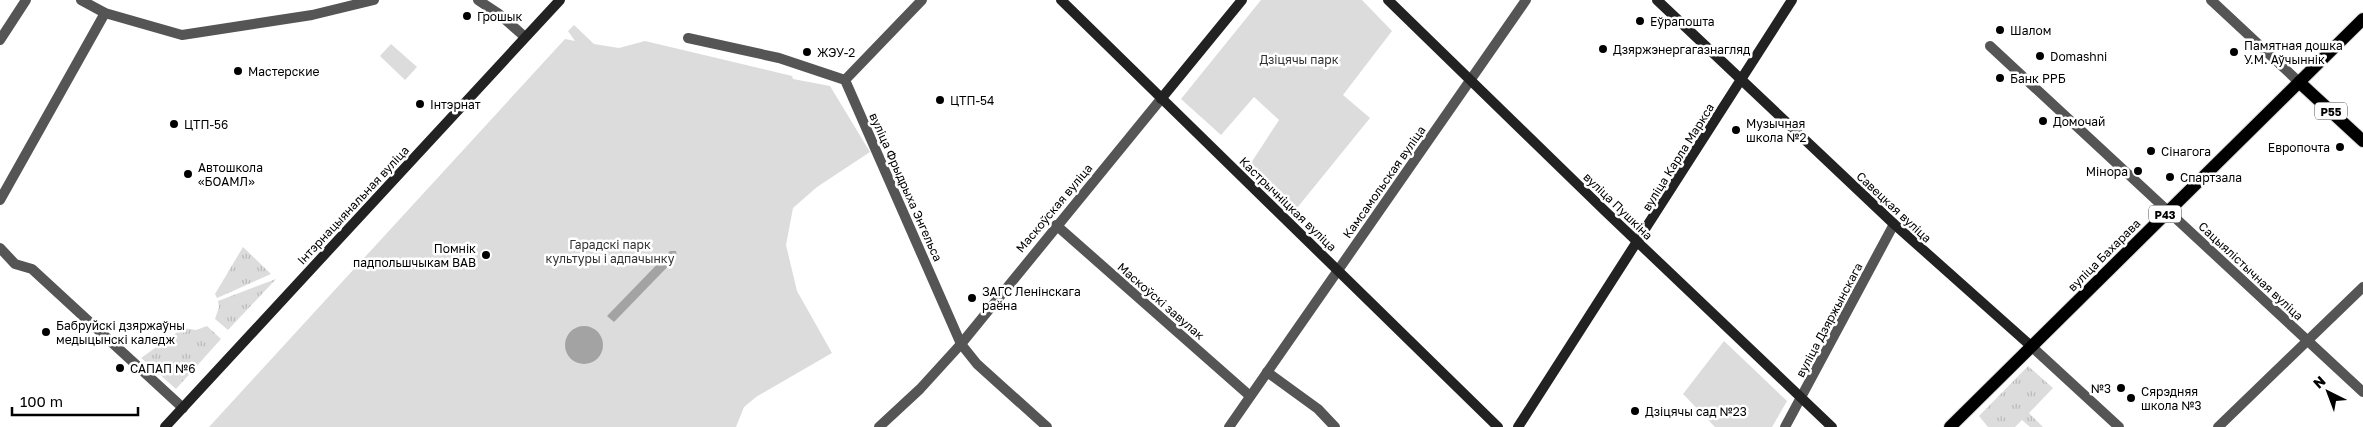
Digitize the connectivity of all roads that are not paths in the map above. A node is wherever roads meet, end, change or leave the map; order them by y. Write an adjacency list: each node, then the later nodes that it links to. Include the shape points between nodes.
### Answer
1 (26, 0): 18 (street)
2 (81, 0): 14 (street)
3 (374, 0): 14 (street, via 312,15 182,35)
4 (478, 0): 16 (street)
5 (560, 0): 16 (main road, Інтэрнацыянальная вуліца)
6 (922, 0): 20 (street)
7 (1061, 0): 24 (main road, Кастрычніцкая вуліца)
8 (1242, 0): 24 (main road, Маскоўская вуліца)
9 (1388, 0): 21 (main road, вуліца Пушкіна)
10 (1526, 0): 21 (street, Камсамольская вуліца)
11 (1657, 0): 22 (main road, Савецкая вуліца)
12 (1792, 0): 22 (main road, вуліца Карла Маркса)
13 (2211, 0): 23 (street)
14 (105, 13): 26 (street)
15 (2363, 19): 23 (main road, вуліца Бахарава / Р43)
16 (525, 38): 41 (main road, Інтэрнацыянальная вуліца)
17 (688, 38): 20 (street, via 779,58)
18 (0, 40)
19 (1990, 46): 27 (street, Сацыялістычная вуліца)
20 (846, 80): 35 (street, вуліца Фрыдрыха Энгельса)
21 (1470, 80): 30 (main road, вуліца Пушкіна); 32 (street, Камсамольская вуліца)
22 (1741, 80): 28 (main road, Савецкая вуліца); 30 (main road, вуліца Карла Маркса)
23 (2299, 82): 25 (main road, Р55); 27 (main road, вуліца Бахарава / Р43)
24 (1161, 99): 29 (street, Маскоўская вуліца); 32 (main road, Кастрычніцкая вуліца)
25 (2363, 140)
26 (0, 200)
27 (2169, 210): 34 (street, Сацыялістычная вуліца); 36 (main road, вуліца Бахарава / Р43)
28 (1894, 224): 36 (main road, Савецкая вуліца); 40 (street, вуліца Дзяржынскага)
29 (1056, 225): 35 (street, Маскоўская вуліца); 39 (street, Маскоўскі завулак)
30 (1638, 243): 40 (main road, вуліца Пушкіна); 48 (main road, вуліца Карла Маркса)
31 (0, 248): 41 (street, via 15,264 32,269)
32 (1338, 270): 37 (street, Камсамольская вуліца); 47 (main road, Кастрычніцкая вуліца)
33 (2363, 287): 34 (street)
34 (2308, 340): 38 (street, Сацыялістычная вуліца); 53 (street)
35 (961, 344): 43 (street, Маскоўская вуліца); 44 (street, вуліца Фрыдрыха Энгельса, via 977,364)
36 (2031, 346): 51 (main road, вуліца Бахарава / Р43); 52 (street, Савецкая вуліца)
37 (1267, 372): 39 (street, Камсамольская вуліца); 46 (street, via 1318,409)
38 (2363, 392)
39 (1250, 396): 45 (street, Камсамольская вуліца)
40 (1801, 397): 49 (street, вуліца Дзяржынскага); 50 (main road, вуліца Пушкіна)
41 (183, 408): 42 (main road, Інтэрнацыянальная вуліца)
42 (165, 427)
43 (879, 427)
44 (1047, 427)
45 (1229, 427)
46 (1335, 427)
47 (1498, 427)
48 (1518, 427)
49 (1785, 427)
50 (1832, 427)
51 (1950, 427)
52 (2119, 427)
53 (2218, 427)

